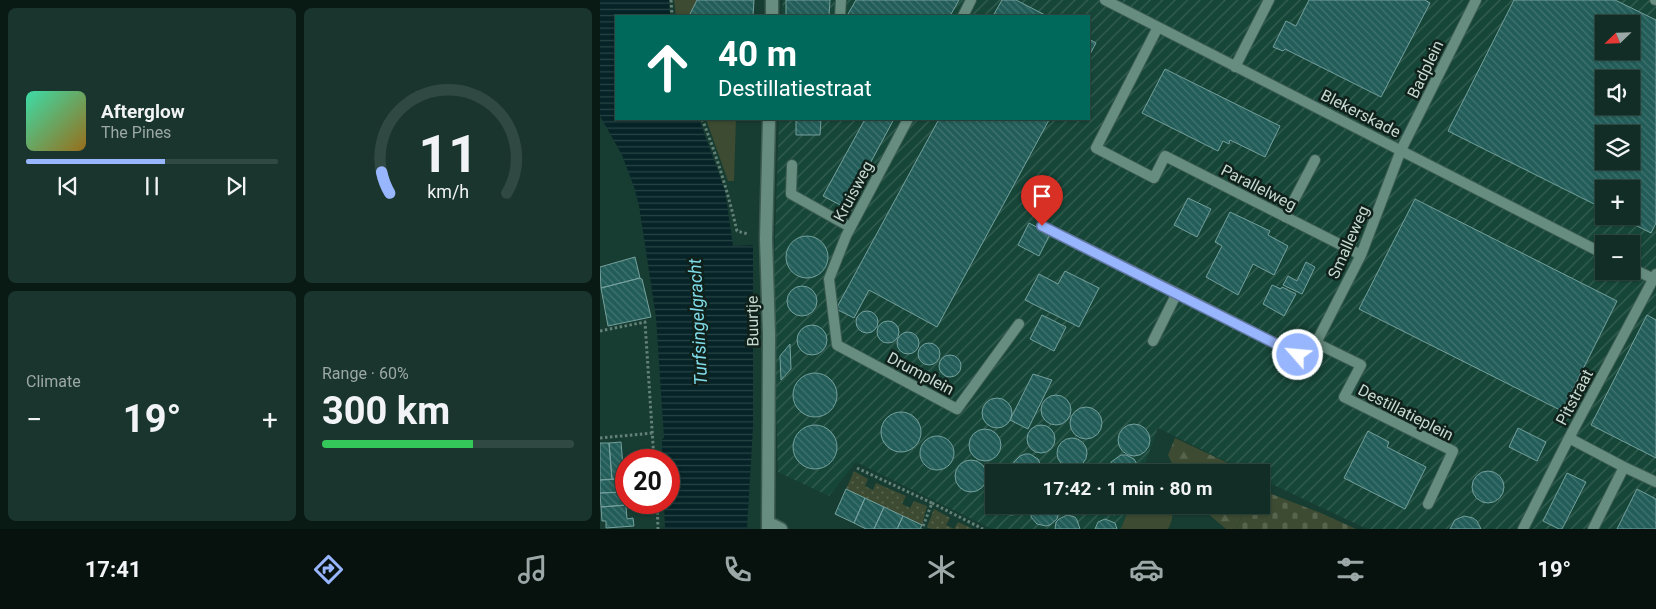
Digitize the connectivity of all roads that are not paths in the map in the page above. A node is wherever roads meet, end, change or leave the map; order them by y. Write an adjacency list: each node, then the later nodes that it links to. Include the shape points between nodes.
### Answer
1 (772, 0): 7 (street)
2 (841, 0): 8 (lane)
3 (971, 0): 9 (lane)
4 (1105, 0): 10 (lane, Blekerskade)
5 (1269, 0): 11 (lane)
6 (1476, 0): 14 (lane, Badplein)
7 (772, 15)
8 (840, 15)
9 (963, 15)
10 (1158, 27): 11 (lane, Blekerskade); 17 (lane, Parallelweg, via 1096,148 1154,178 1165,156)
11 (1235, 67): 14 (lane, Blekerskade)
12 (769, 120): 33 (street, Buurtje, via 766,239)
13 (907, 120): 19 (lane, Kruisweg)
14 (1401, 150): 20 (lane, Blekerskade); 21 (lane, Smalleweg)
15 (1315, 160): 17 (lane)
16 (792, 165): 19 (lane, via 791,194)
17 (1285, 216): 21 (lane, Parallelweg)
18 (1042, 226): 25 (lane)
19 (850, 227): 24 (lane, Kruisweg)
20 (1595, 249)
21 (1361, 255): 28 (lane, Smalleweg)
22 (1640, 272): 23 (lane)
23 (1655, 278): 29 (lane, Pitstraat)
24 (829, 279): 26 (lane, Drumplein, via 837,345 957,410)
25 (1177, 293): 27 (lane); 28 (lane, via 1298,355)
26 (1019, 324)
27 (1153, 341)
28 (1316, 343): 32 (lane, Destillatieplein, via 1360,364 1344,397 1454,451)
29 (1569, 438): 30 (lane); 35 (lane, Pitstraat)
30 (1624, 467): 31 (lane); 36 (lane)
31 (1656, 482)
32 (1428, 504)
33 (768, 526): 34 (street)
34 (781, 529)
35 (1523, 529)
36 (1593, 529)

